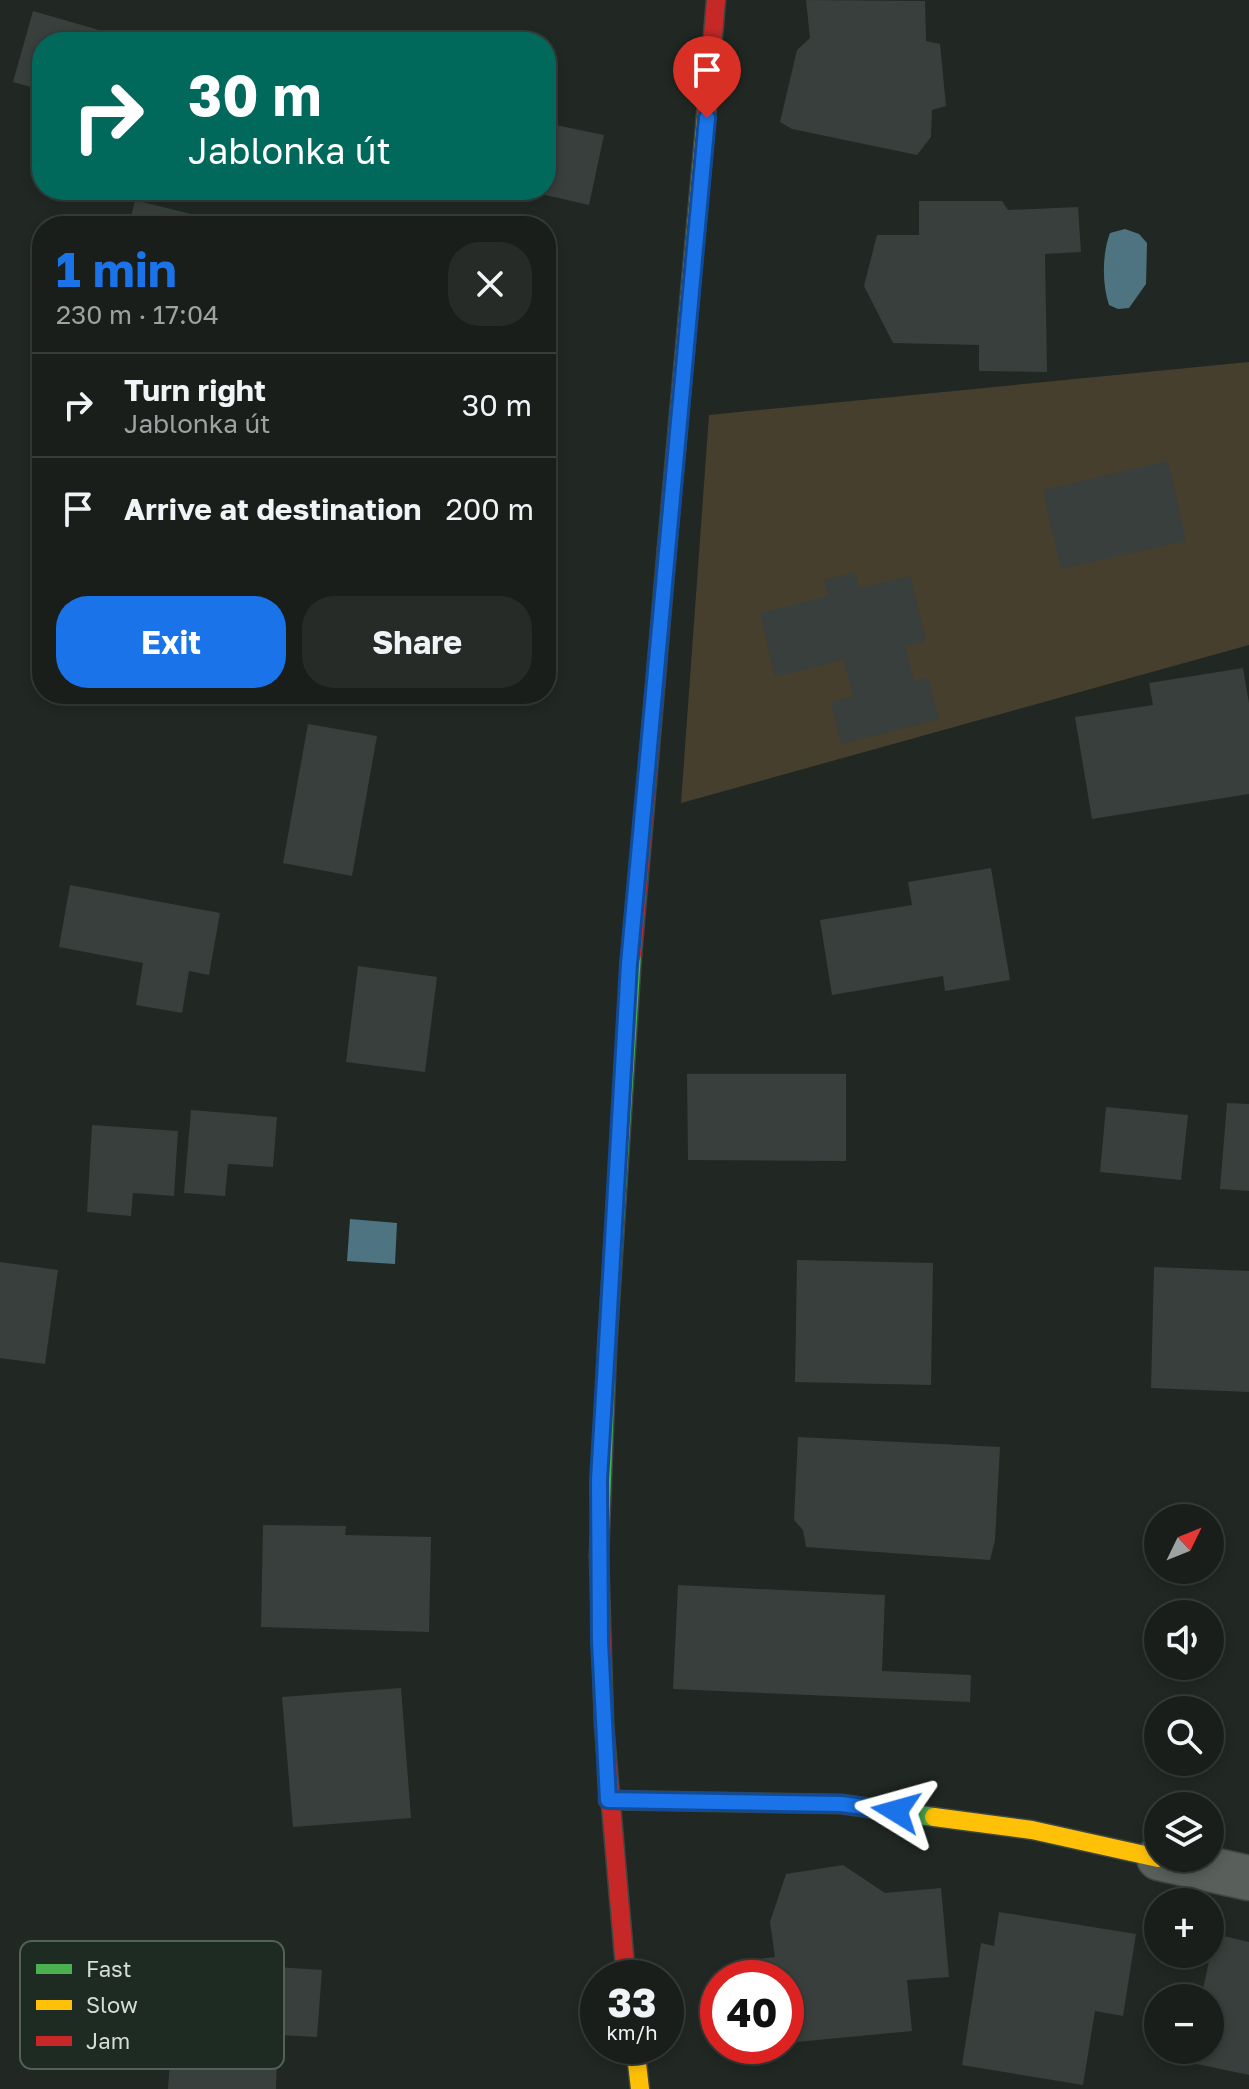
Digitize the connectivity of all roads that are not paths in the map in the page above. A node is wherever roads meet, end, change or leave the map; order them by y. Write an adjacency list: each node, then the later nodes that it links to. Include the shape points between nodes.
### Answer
1 (716, 0): 2 (street, via 629,964 599,1480)
2 (608, 1800): 3 (street, via 841,1804 1032,1830); 6 (street)
3 (1144, 1855)
4 (1222, 1872): 5 (street)
5 (1249, 1878)
6 (624, 1960)
7 (637, 2064): 8 (street)
8 (640, 2089)

